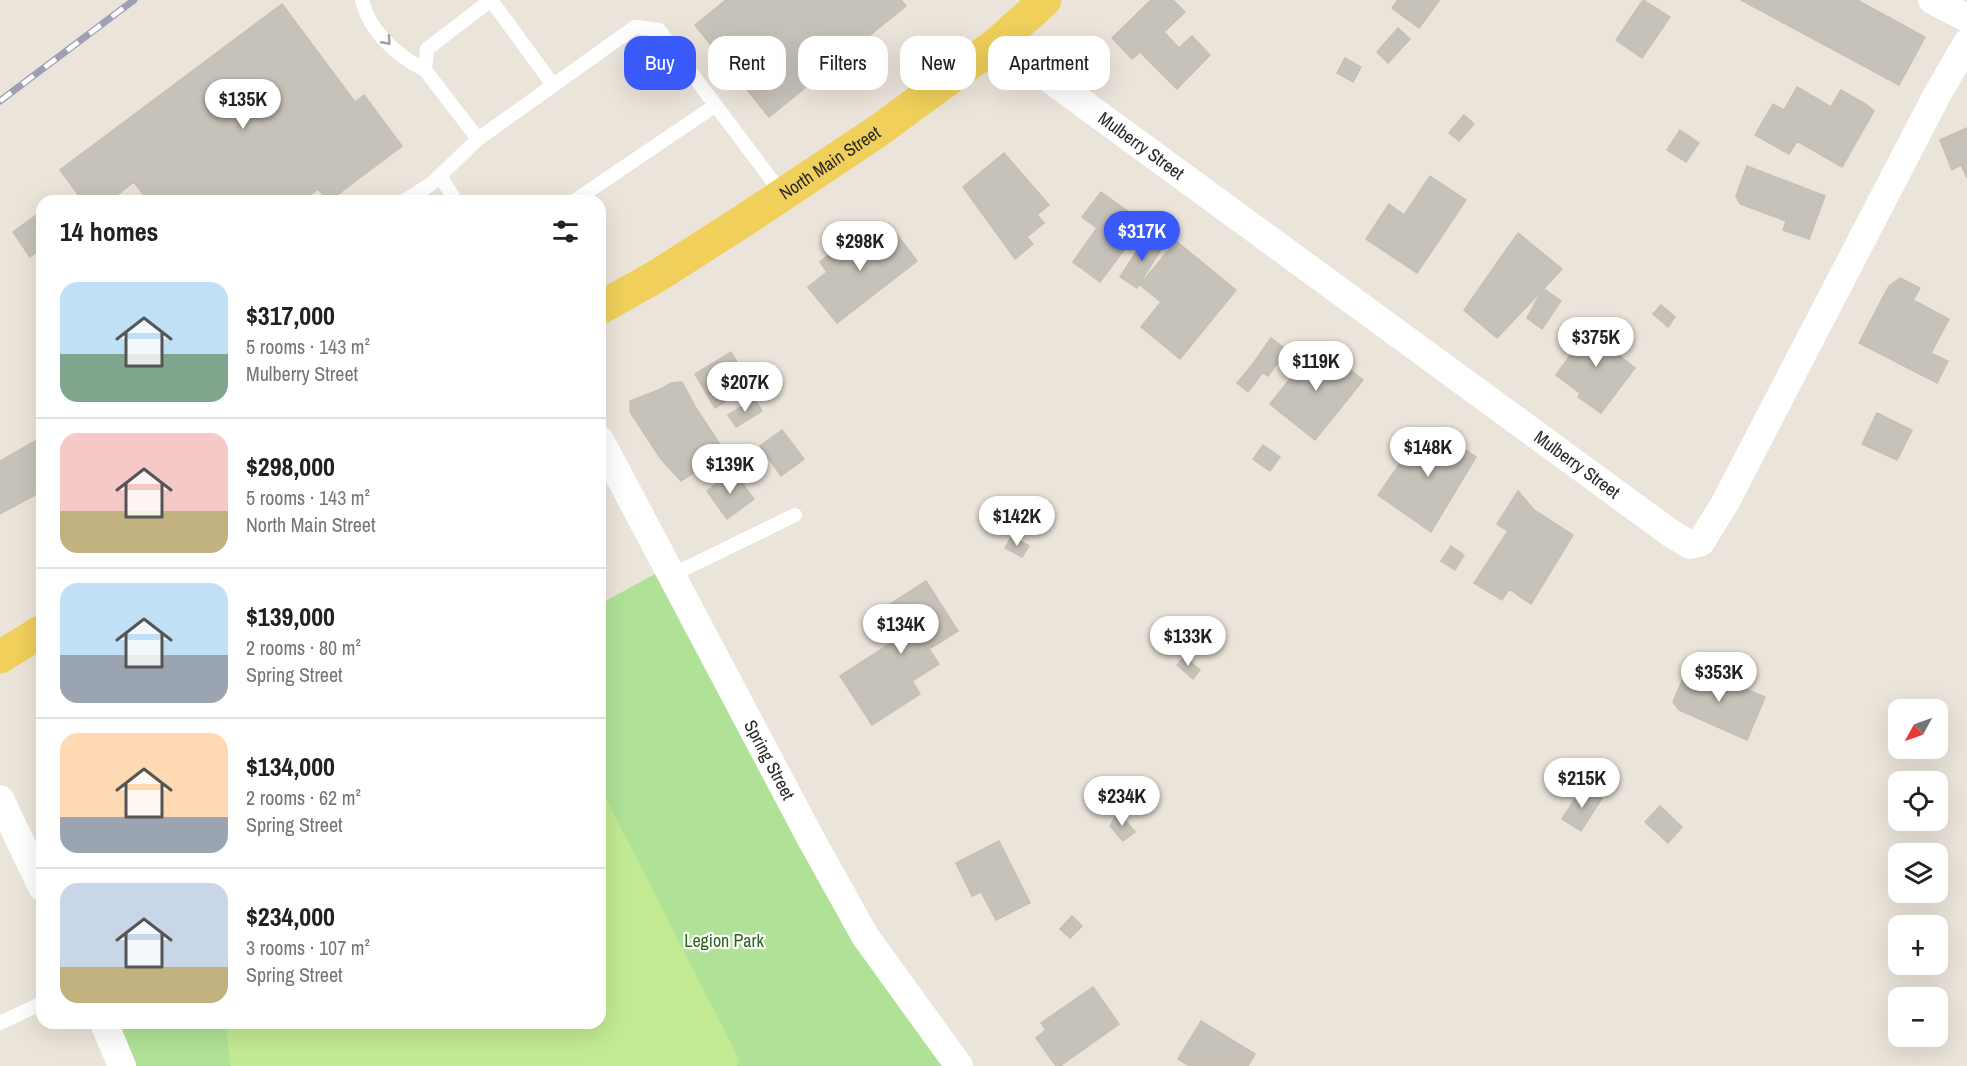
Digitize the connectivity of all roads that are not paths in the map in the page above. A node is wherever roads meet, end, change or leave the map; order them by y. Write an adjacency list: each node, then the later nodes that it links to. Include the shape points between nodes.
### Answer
1 (362, 0): 9 (lane, one-way to 9, via 372,24 390,45 405,60)
2 (491, 0): 9 (lane, via 428,49); 10 (lane)
3 (1045, 0): 6 (main road, North Main Street)
4 (1932, 0): 5 (street)
5 (1967, 18)
6 (1006, 36)
7 (1967, 43): 11 (street, Mulberry Street, via 1932,103 1725,503 1701,542 1690,545)
8 (988, 50): 18 (main road, North Main Street)
9 (424, 70): 13 (lane)
10 (553, 85): 12 (lane, via 635,27 659,30); 13 (lane)
11 (1065, 90)
12 (716, 105): 17 (lane); 18 (lane)
13 (478, 139): 14 (lane)
14 (440, 176): 15 (lane); 16 (lane)
15 (414, 195)
16 (452, 195)
17 (583, 195)
18 (783, 195): 19 (main road, North Main Street)
19 (606, 305)
20 (606, 451): 22 (street, Spring Street)
21 (795, 515): 22 (lane)
22 (672, 575): 31 (street, Spring Street, via 865,936)
23 (36, 635): 24 (main road)
24 (0, 657)
25 (0, 799): 26 (street)
26 (36, 874)
27 (36, 1006): 28 (lane)
28 (0, 1023)
29 (107, 1029): 30 (street)
30 (123, 1066)
31 (959, 1066)

